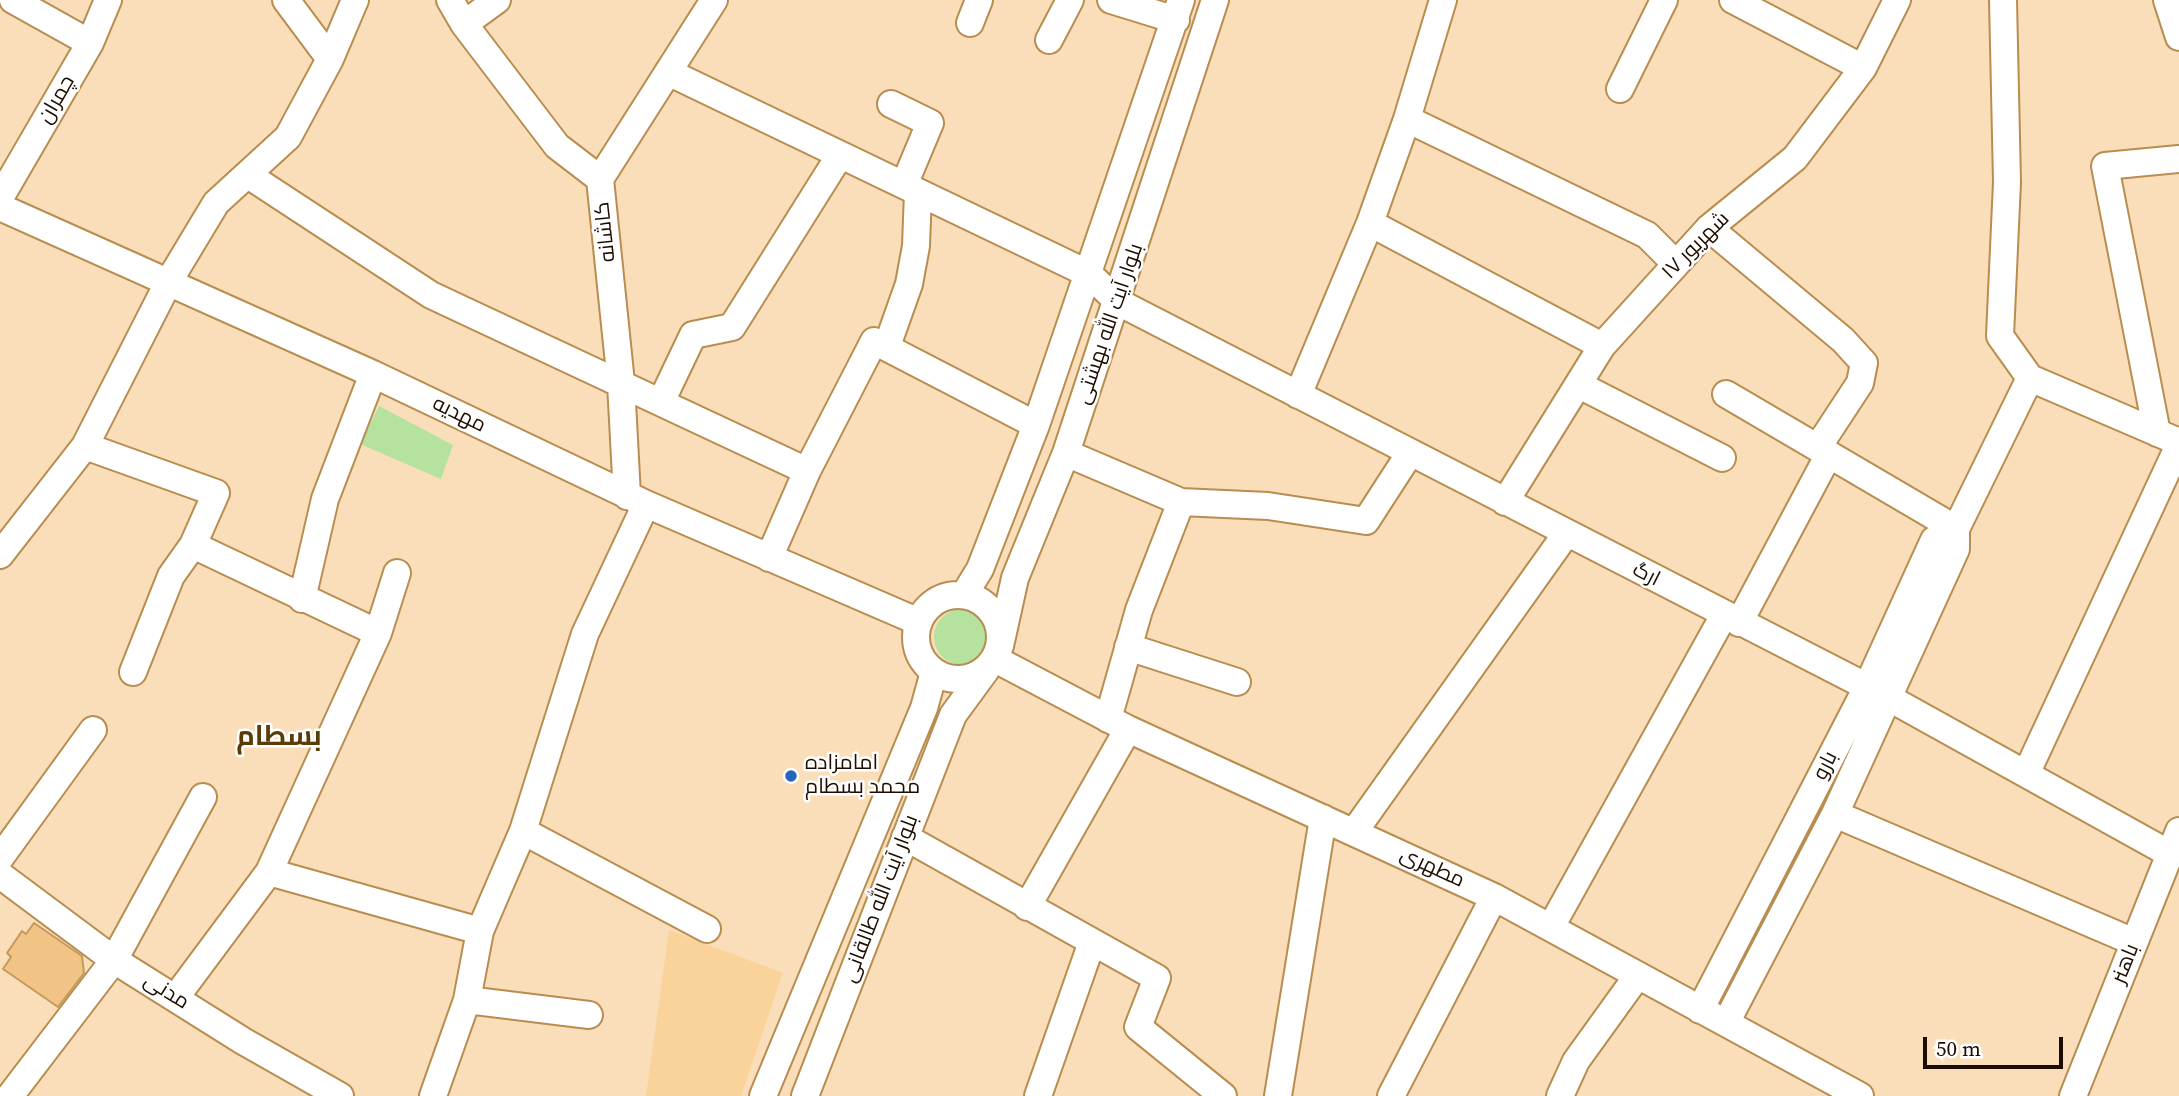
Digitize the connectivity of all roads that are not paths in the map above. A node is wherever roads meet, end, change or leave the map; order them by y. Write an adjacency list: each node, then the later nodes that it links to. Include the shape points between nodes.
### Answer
1 (13, 0): 21 (street)
2 (108, 0): 21 (street, چمران)
3 (286, 0): 22 (street)
4 (355, 0): 22 (street)
5 (450, 0): 18 (street)
6 (497, 0): 18 (street)
7 (714, 0): 24 (street, کاشانه)
8 (1070, 0): 20 (street)
9 (1111, 0): 17 (street)
10 (1215, 0): 40 (street, بلوار آیت الله بهشتی)
11 (1443, 0): 27 (street)
12 (1664, 0): 25 (street)
13 (1898, 0): 23 (street, ۱۷ شهریور)
14 (2003, 0): 44 (street, via 2007,182 2000,337)
15 (2167, 0): 19 (street)
16 (1740, 1): 23 (street)
17 (1179, 10): 38 (street, بلوار آیت الله بهشتی)
18 (464, 24): 31 (street, via 557,146)
19 (2179, 37)
20 (1049, 40)
21 (90, 43): 33 (street, چمران)
22 (330, 59): 30 (street, via 288,137)
23 (1863, 68): 36 (street, ۱۷ شهریور, via 1795,158)
24 (668, 72): 28 (street, ارگ); 31 (street, کاشانه)
25 (1620, 89)
26 (891, 104): 32 (street, via 930,123)
27 (1407, 119): 35 (street); 37 (street, via 1647,235)
28 (840, 155): 32 (street, ارگ); 49 (street, via 732,327 693,335)
29 (2179, 159): 51 (street, via 2105,166)
30 (248, 175): 39 (street, via 216,203); 45 (street, via 431,295)
31 (600, 179): 45 (street, کاشانه)
32 (911, 189): 38 (street, ارگ); 41 (street, via 916,246 909,284)
33 (0, 198)
34 (0, 206): 39 (street, مهدیه)
35 (1370, 223): 42 (street); 48 (street)
36 (1709, 228): 37 (street, ۱۷ شهریور); 53 (street, via 1843,340 1864,363 1860,383)
37 (1676, 264): 42 (street, ۱۷ شهریور)
38 (1089, 274): 40 (street, ارگ); 50 (street, بلوار آیت الله بهشتی)
39 (169, 281): 43 (street, مهدیه); 52 (street)
40 (1118, 302): 48 (street, ارگ); 54 (street, بلوار آیت الله بهشتی)
41 (887, 346): 50 (street); 57 (street, via 874,341)
42 (1602, 346): 46 (street, ۱۷ شهریور)
43 (373, 374): 58 (street, مهدیه); 68 (street, via 325,499)
44 (2030, 378): 51 (street); 61 (street, بارو)
45 (621, 383): 49 (street); 58 (street, کاشانه)
46 (1579, 385): 56 (street); 60 (street, ۱۷ شهریور)
47 (1726, 394): 53 (street)
48 (1298, 395): 55 (street, ارگ)
49 (661, 402): 57 (street)
50 (1036, 425): 67 (street, بلوار آیت الله بهشتی, via 979,569)
51 (2172, 440): 80 (street)
52 (85, 446): 63 (street, via 216,493); 64 (street)
53 (1823, 451): 61 (street); 69 (street)
54 (1066, 453): 59 (street); 73 (street, بلوار آیت الله بهشتی, via 1015,578)
55 (1410, 453): 59 (street, via 1366,522 1268,506); 60 (street, ارگ)
56 (1722, 458)
57 (807, 471): 65 (street)
58 (636, 500): 65 (street, مهدیه); 84 (street, via 585,634)
59 (1181, 502): 72 (street)
60 (1505, 502): 62 (street, ارگ)
61 (1956, 529): 77 (street, بارو, via 1956,549)
62 (1566, 534): 69 (street, ارگ); 85 (street)
63 (193, 545): 68 (street); 74 (street, via 171,576)
64 (0, 555)
65 (769, 558): 70 (street, مهدیه)
66 (397, 573): 71 (street)
67 (964, 595): 70 (street, via 937,601); 73 (street, via 988,607 999,625)
68 (302, 599): 71 (street)
69 (1731, 619): 77 (street, ارگ); 93 (street)
70 (919, 622): 75 (street, via 918,650)
71 (378, 633): 89 (street)
72 (1129, 647): 76 (street); 78 (street)
73 (994, 658): 75 (street, via 960,680); 78 (street, مطهری); 86 (street, بلوار آیت الله طالقانی, via 953,715)
74 (133, 671)
75 (934, 672): 109 (street, بلوار آیت الله طالقانی, via 924,708)
76 (1237, 682)
77 (1878, 694): 80 (street, ارگ); 82 (street, بارو); 102 (street, بارو)
78 (1118, 724): 83 (street, مطهری); 92 (street)
79 (93, 730): 88 (street)
80 (2027, 772): 87 (street, ارگ)
81 (203, 797): 98 (street)
82 (1835, 814): 97 (street); 104 (street, بارو)
83 (1323, 818): 85 (street, مطهری); 112 (street)
84 (523, 831): 94 (street); 95 (street)
85 (1354, 832): 91 (street, مطهری)
86 (905, 837): 92 (street); 105 (street, بلوار آیت الله طالقانی)
87 (2173, 857): 97 (street, باهنر)
88 (0, 858)
89 (270, 872): 95 (street); 100 (street)
90 (0, 875): 98 (street, مدنی)
91 (1494, 897): 93 (street, مطهری); 113 (street)
92 (1027, 907): 96 (street)
93 (1551, 928): 99 (street, مطهری)
94 (707, 929)
95 (481, 931): 101 (street)
96 (1092, 942): 110 (street); 111 (street, via 1157,978 1138,1027)
97 (2134, 942): 116 (street, باهنر)
98 (114, 960): 100 (street, مدنی); 106 (street)
99 (1638, 975): 102 (street, مطهری); 114 (street, via 1576,1062)
100 (176, 997): 107 (street, مدنی)
101 (467, 1000): 103 (street); 108 (street)
102 (1700, 1010): 104 (street, مطهری)
103 (589, 1015)
104 (1726, 1023): 115 (street, مطهری)
105 (812, 1094)
106 (10, 1096)
107 (340, 1096)
108 (433, 1096)
109 (763, 1096)
110 (1038, 1096)
111 (1223, 1096)
112 (1278, 1096)
113 (1391, 1096)
114 (1560, 1096)
115 (1860, 1096)
116 (2073, 1096)

